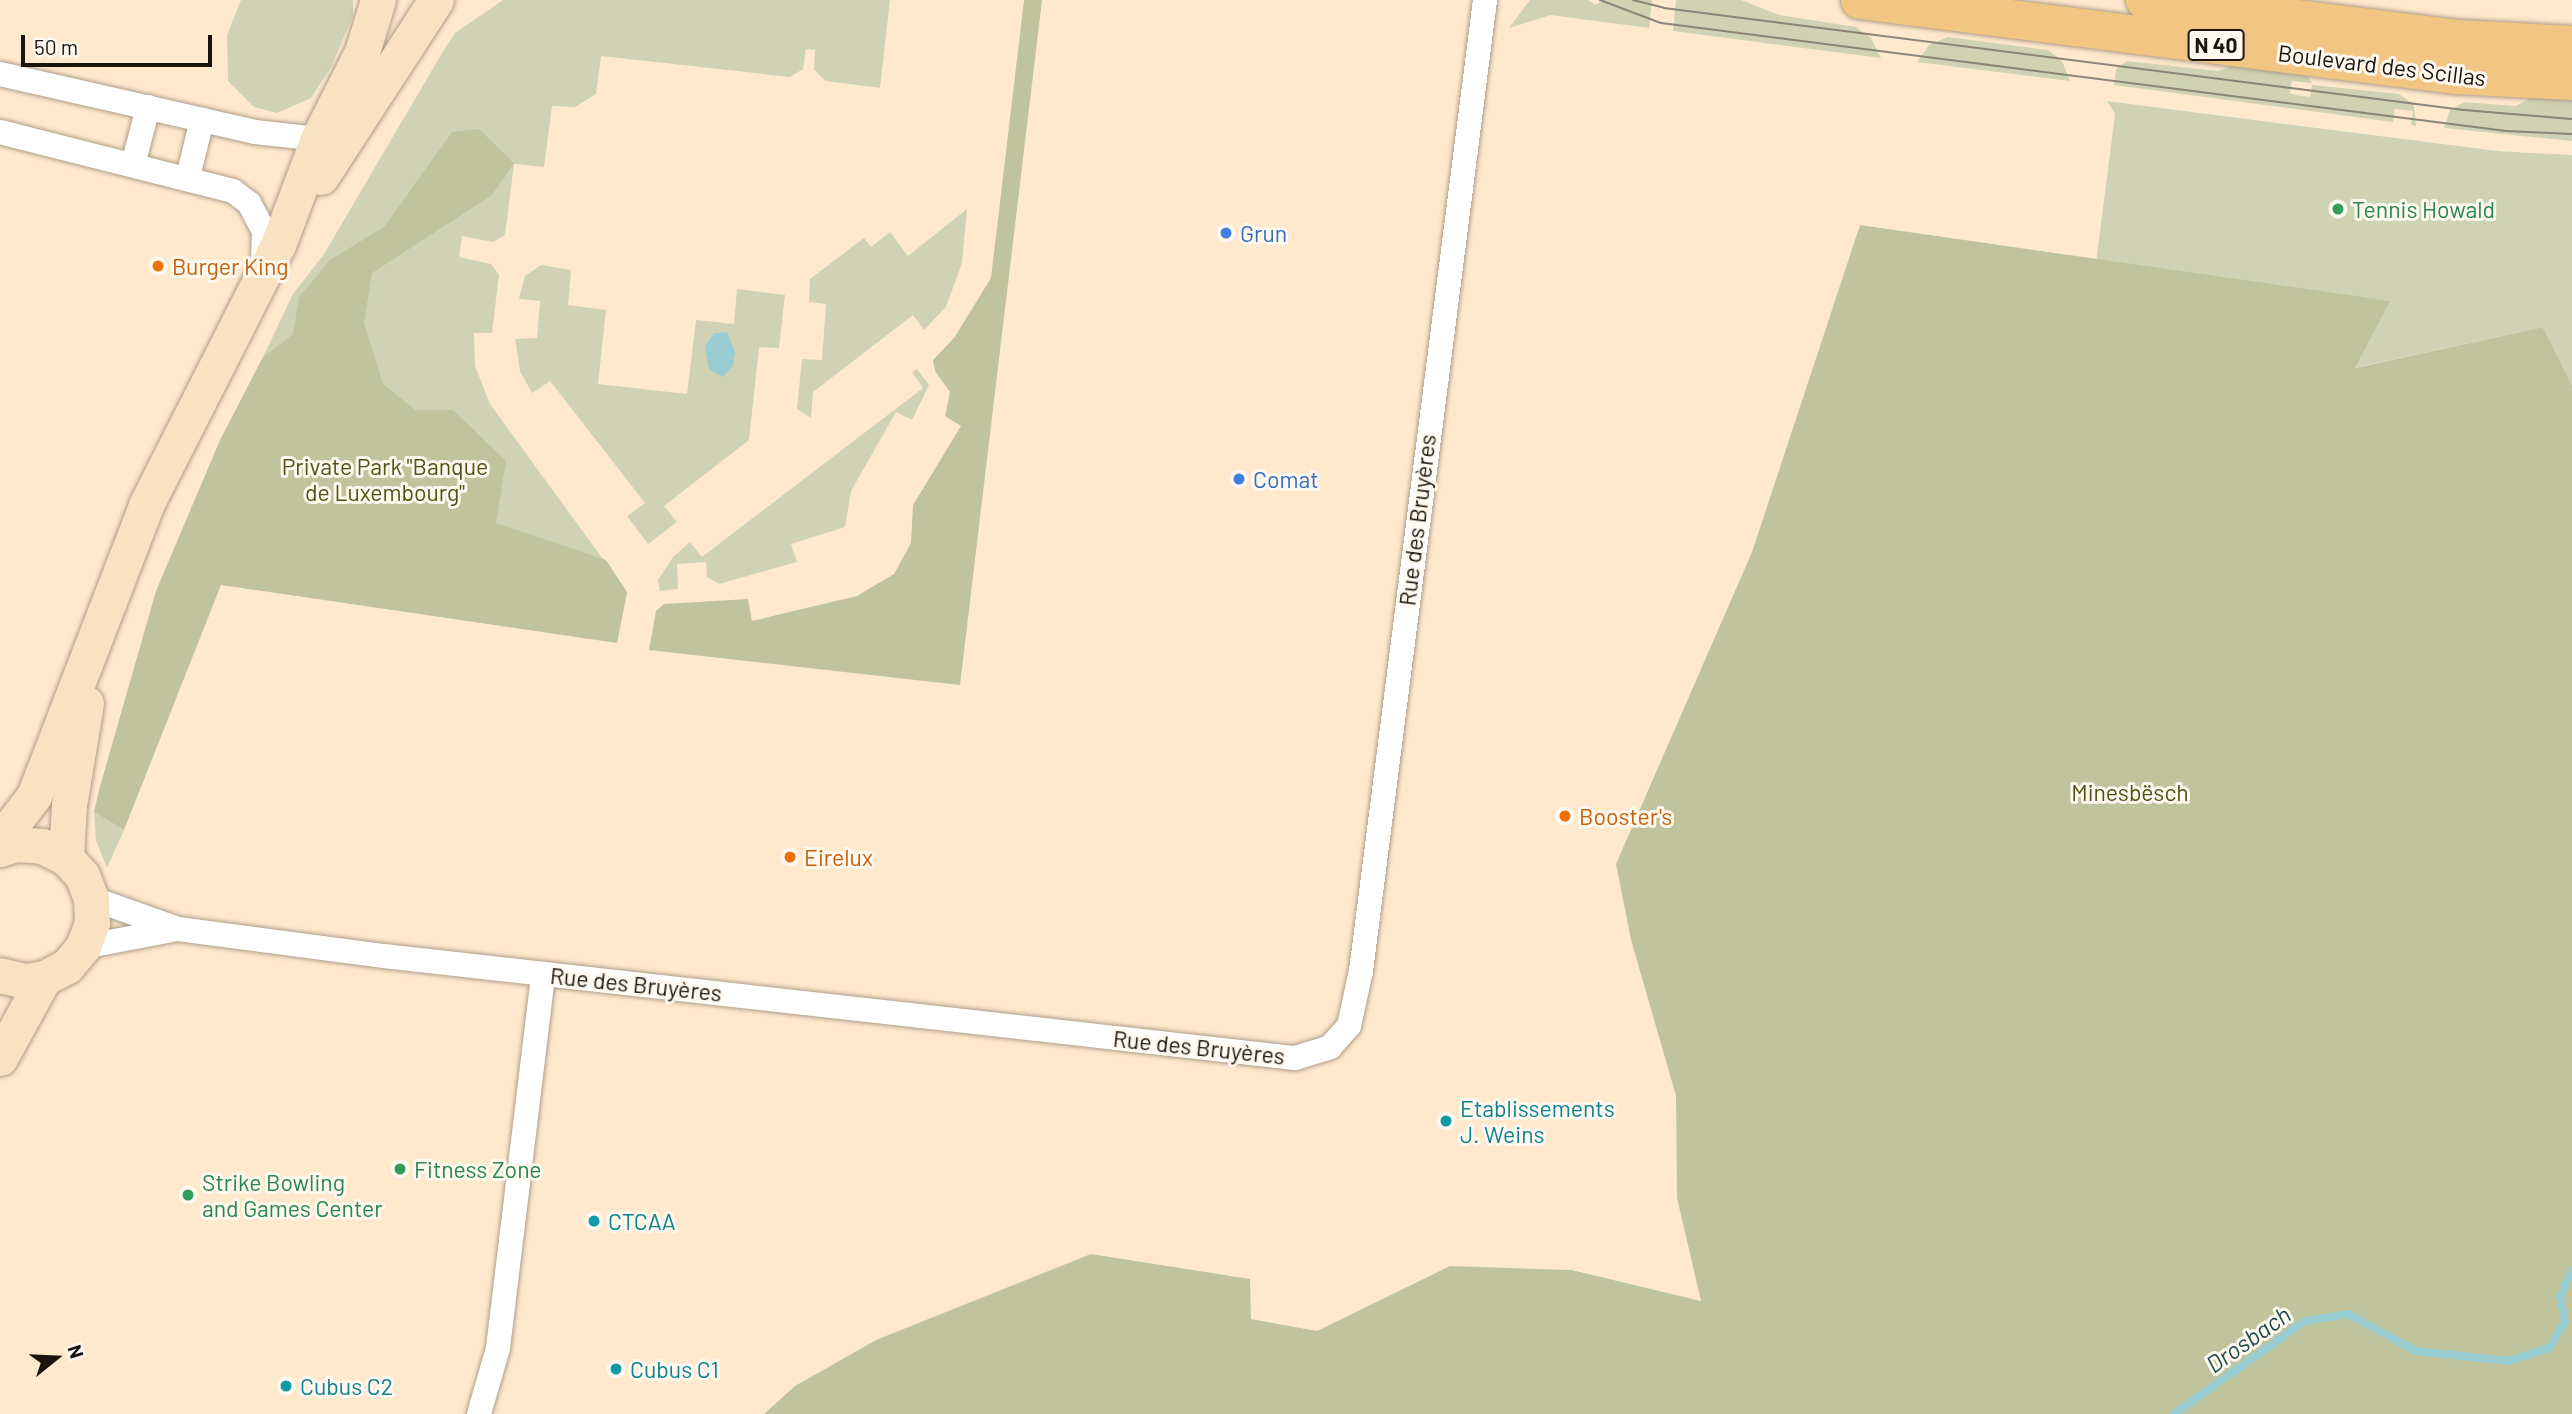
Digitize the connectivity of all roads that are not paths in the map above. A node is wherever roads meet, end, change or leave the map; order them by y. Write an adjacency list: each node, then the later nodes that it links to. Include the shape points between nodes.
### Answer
1 (378, 0): 12 (main road, via 362,52)
2 (436, 0): 15 (main road)
3 (1485, 0): 23 (street, Rue des Bruyères, via 1361,971 1349,1026 1330,1047 1295,1058)
4 (1860, 0): 8 (main road, Boulevard des Scillas / N 40, via 2455,75)
5 (2145, 0): 6 (main road, Boulevard des Scillas / N 40, via 2459,40)
6 (2572, 45)
7 (0, 74): 9 (street)
8 (2572, 81)
9 (148, 107): 10 (street); 13 (street)
10 (202, 120): 12 (street, via 295,139); 14 (street)
11 (0, 132): 13 (street)
12 (318, 139): 15 (main road)
13 (134, 164): 14 (street)
14 (188, 177): 15 (street, via 233,191 249,203 264,231)
15 (270, 259): 16 (main road, via 146,503)
16 (98, 630): 17 (main road, via 34,796); 19 (main road, via 69,805)
17 (0, 839)
18 (0, 849): 19 (main road, via 15,844 42,846)
19 (66, 858): 20 (main road, via 82,875)
20 (91, 898): 21 (street); 22 (main road, via 92,923)
21 (177, 929): 22 (street); 23 (street, Rue des Bruyères)
22 (83, 947): 25 (main road, via 67,966)
23 (543, 974): 27 (street, via 498,1348)
24 (0, 975): 25 (main road, via 24,981)
25 (44, 978): 26 (main road)
26 (0, 1058)
27 (480, 1414)

